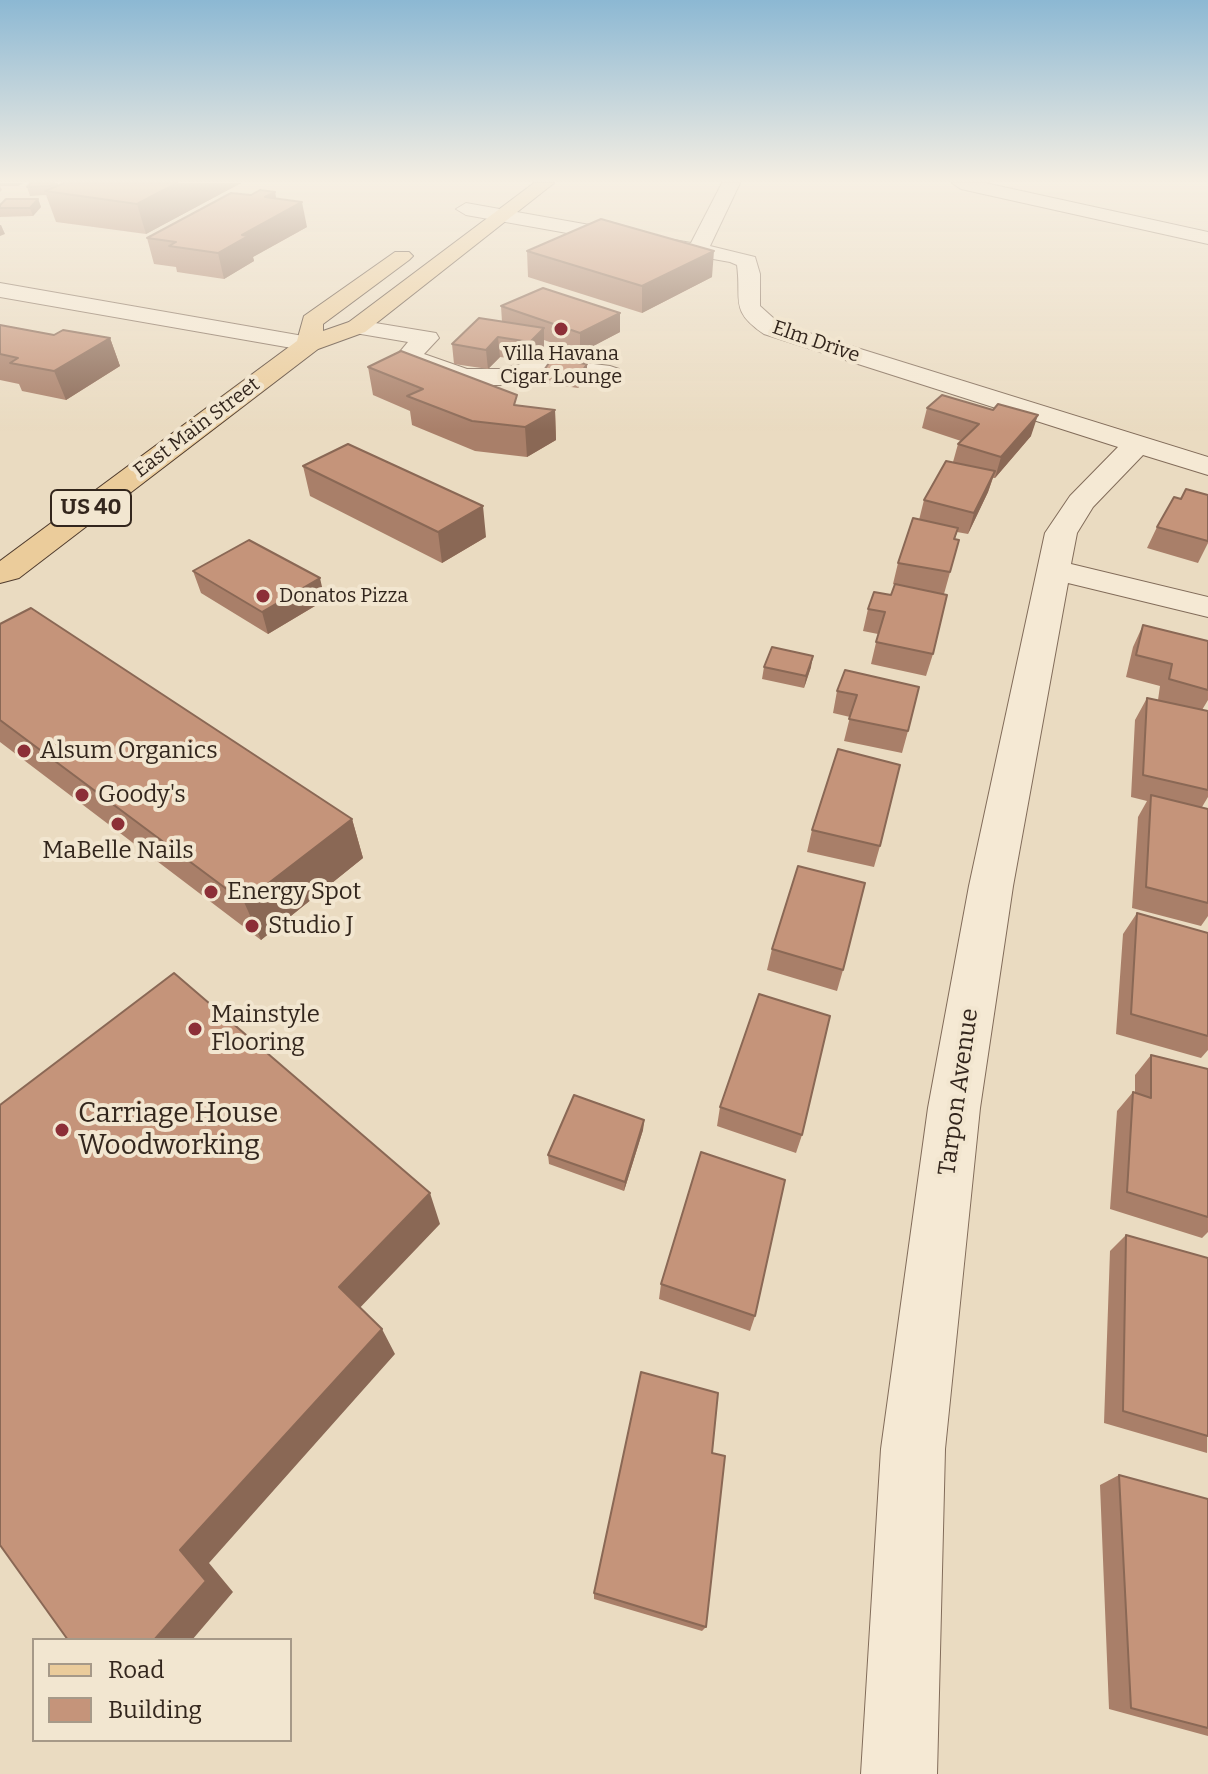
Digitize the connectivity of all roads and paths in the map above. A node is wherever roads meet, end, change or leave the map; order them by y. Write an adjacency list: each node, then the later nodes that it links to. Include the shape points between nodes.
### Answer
1 (388, 266): 6 (main road, East Main Street / US 40, via 312,321)
2 (437, 266): 5 (main road, East Main Street / US 40)
3 (747, 266): 8 (street, Elm Drive, via 748,310 772,329)
4 (0, 290): 6 (street)
5 (357, 327): 6 (main road, East Main Street / US 40); 7 (street, via 427,338 410,358 457,376 500,377 553,366)
6 (309, 344): 11 (main road, East Main Street / US 40)
7 (610, 374)
8 (1137, 444): 9 (street, Elm Drive); 10 (street, Tarpon Avenue, via 1068,519)
9 (1208, 466)
10 (1054, 570): 13 (street); 14 (street, Tarpon Avenue, via 991,886 954,1108 913,1449)
11 (4, 572): 12 (main road, East Main Street / US 40, via 11,597)
12 (0, 605)
13 (1208, 607)
14 (899, 1774)

